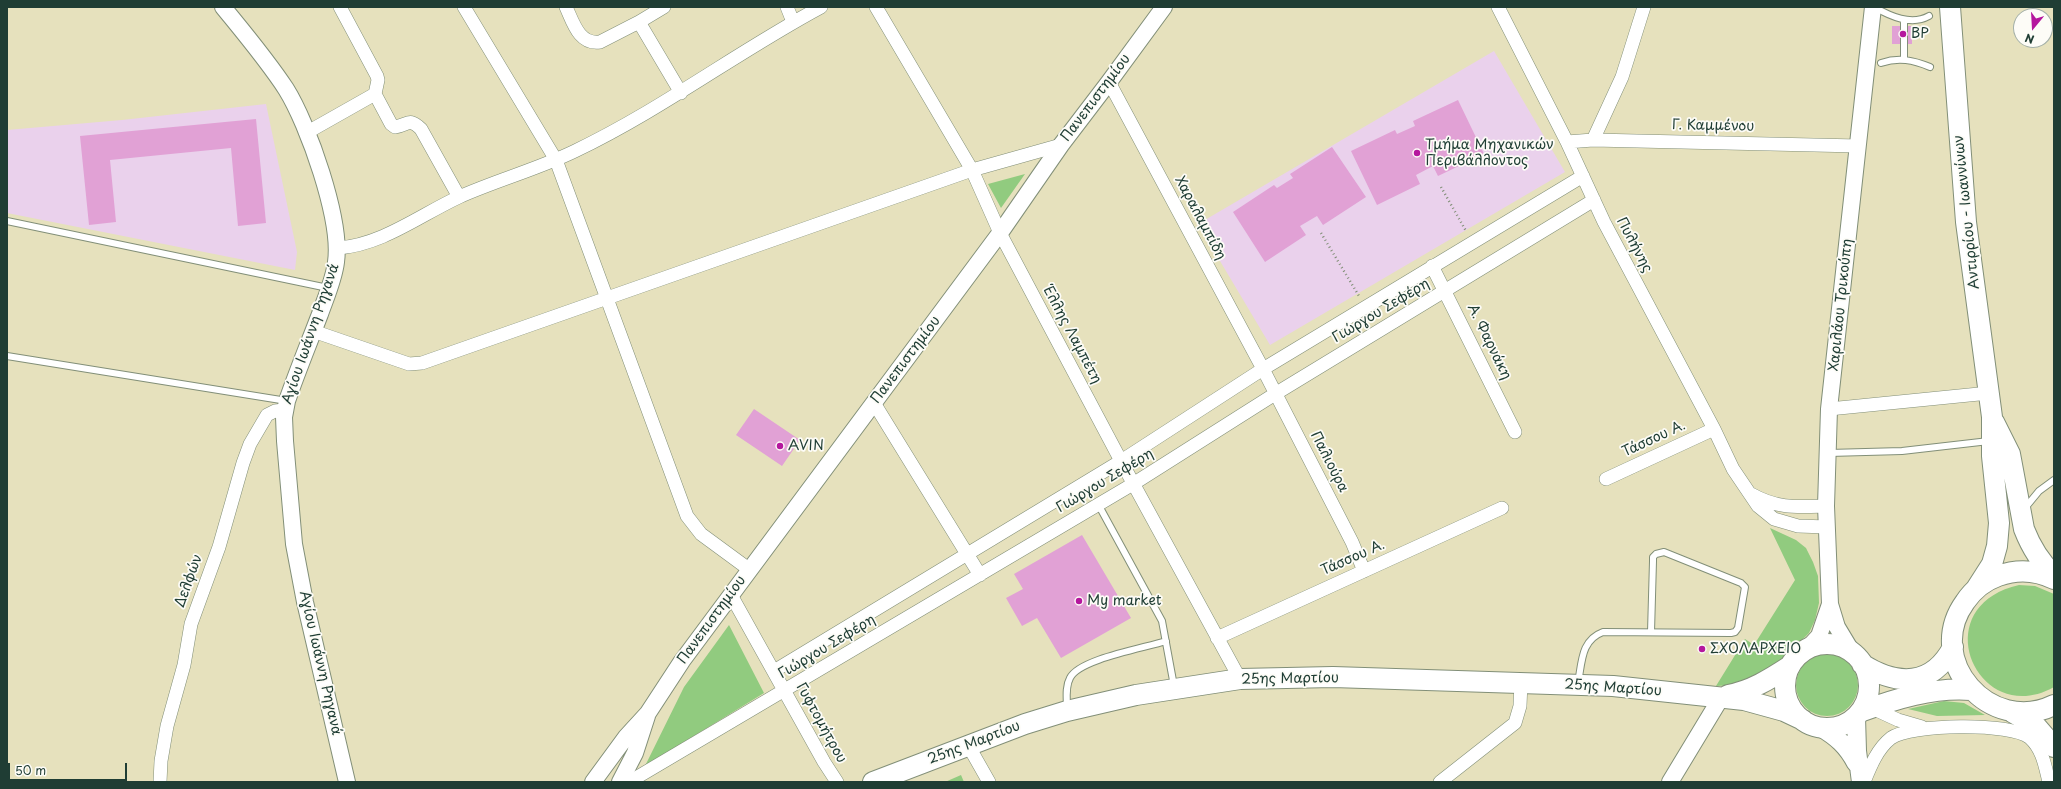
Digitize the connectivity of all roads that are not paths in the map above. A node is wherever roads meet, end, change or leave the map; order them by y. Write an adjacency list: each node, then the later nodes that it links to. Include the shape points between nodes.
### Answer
1 (224, 7): 24 (street, Αγίου Ιωάννη Ρηγανά, via 287,90)
2 (340, 7): 23 (street, via 377,76)
3 (464, 7): 29 (street)
4 (566, 7): 16 (street, via 580,35 588,42 600,42)
5 (664, 7): 16 (street)
6 (787, 7): 17 (street)
7 (820, 7): 17 (street)
8 (876, 7): 30 (street, Έλλης Λαμπέτη)
9 (1164, 7): 21 (street, Πανεπιστημίου)
10 (1498, 7): 26 (street, Πυλήνης)
11 (1644, 7): 25 (street, via 1622,77)
12 (1873, 7): 15 (lane); 28 (street, Χαριλάου Τρικούπη)
13 (1950, 7): 44 (main road, Αντιρρίου - Ιωαννίνων, via 1966,222)
14 (1929, 16): 15 (lane, via 1920,20)
15 (1904, 20): 18 (lane)
16 (638, 22): 22 (street)
17 (793, 22): 22 (street)
18 (1904, 59): 19 (lane, via 1892,59); 20 (lane)
19 (1881, 63)
20 (1930, 67)
21 (1110, 82): 27 (street, Πανεπιστημίου); 43 (street, Χαραλαμπίδη)
22 (681, 93): 29 (street)
23 (375, 94): 24 (street); 32 (street, via 392,126 399,127 408,122 421,129)
24 (306, 133): 36 (street, Αγίου Ιωάννη Ρηγανά, via 329,201)
25 (1593, 140): 26 (street, Γ. Καμμένου); 28 (street, Γ. Καμμένου)
26 (1567, 142): 31 (street, Πυλήνης)
27 (1061, 145): 30 (street); 35 (street, Πανεπιστημίου)
28 (1858, 146): 48 (street, Χαριλάου Τρικούπη)
29 (556, 160): 32 (street); 40 (street)
30 (972, 170): 35 (street, Έλλης Λαμπέτη); 40 (street)
31 (1583, 176): 33 (street, Πυλήνης); 37 (street, Γιώργου Σεφέρη)
32 (459, 197): 36 (street, via 395,230 354,247)
33 (1594, 200): 39 (street, Γιώργου Σεφέρη); 49 (street, Πυλήνης)
34 (7, 221): 38 (lane)
35 (1000, 233): 46 (street, Πανεπιστημίου); 53 (street, Έλλης Λαμπέτη)
36 (338, 248): 38 (street, Αγίου Ιωάννη Ρηγανά)
37 (1432, 266): 39 (street, Α. Φαρνάκη); 43 (street, Γιώργου Σεφέρη)
38 (329, 288): 41 (street, Αγίου Ιωάννη Ρηγανά)
39 (1446, 291): 45 (street, Γιώργου Σεφέρη); 50 (street, Α. Φαρνάκη)
40 (606, 299): 41 (street, via 422,364 409,364); 64 (street, via 687,516 701,534)
41 (313, 331): 47 (street, Αγίου Ιωάννη Ρηγανά)
42 (7, 356): 47 (lane)
43 (1263, 369): 45 (street, Παλιούρα); 53 (street, Γιώργου Σεφέρη)
44 (1989, 393): 48 (street); 51 (main road, Αντιρρίου - Ιωαννίνων)
45 (1275, 394): 56 (street, Γιώργου Σεφέρη); 65 (street, Παλιούρα, via 1352,542)
46 (874, 403): 63 (street); 64 (street, Πανεπιστημίου)
47 (285, 406): 97 (street, Δελφών, via 267,415 250,444 243,463 219,547 191,624 184,665 167,726); 98 (street, Αγίου Ιωάννη Ρηγανά, via 289,497 298,572)
48 (1829, 409): 52 (street, Χαριλάου Τρικούπη)
49 (1714, 429): 54 (street, Τάσσου Α.); 57 (street, Πυλήνης, via 1733,469)
50 (1515, 432)
51 (1997, 440): 52 (lane, via 1902,451); 61 (main road, Αντιρρίου - Ιωαννίνων, via 2010,454); 69 (main road, Αντιρρίου - Ιωαννίνων, via 1998,539 1992,564)
52 (1829, 453): 59 (street, Χαριλάου Τρικούπη)
53 (1121, 461): 56 (street, Έλλης Λαμπέτη); 63 (street, Γιώργου Σεφέρη)
54 (1606, 479)
55 (2054, 480): 61 (lane, via 2039,491)
56 (1134, 484): 58 (street, Γιώργου Σεφέρη); 73 (street, Έλλης Λαμπέτη)
57 (1751, 494): 59 (street, Πυλήνης, via 1785,507); 62 (street, Πυλήνης, via 1758,506 1774,519 1798,526)
58 (1098, 504): 67 (street, Γιώργου Σεφέρη); 74 (lane, via 1162,620)
59 (1826, 506): 62 (street, Χαριλάου Τρικούπη)
60 (1502, 508): 65 (street, Τάσσου Α.)
61 (2021, 514): 66 (main road, Αντιρρίου - Ιωαννίνων, via 2032,547)
62 (1827, 527): 71 (street, Χαριλάου Τρικούπη)
63 (968, 555): 67 (street); 79 (street, Γιώργου Σεφέρη)
64 (750, 570): 70 (street, Πανεπιστημίου)
65 (1364, 571): 73 (street, Τάσσου Α.)
66 (2054, 575)
67 (980, 576): 85 (street, Γιώργου Σεφέρη)
68 (2054, 578): 69 (main road, via 2041,573 2018,571 1996,577)
69 (1976, 589): 75 (main road, via 1957,615)
70 (731, 595): 79 (street, Γυφτομήτρου); 91 (street, Πανεπιστημίου, via 677,668)
71 (1830, 604): 76 (street, Χαριλάου Τρικούπη, via 1819,636); 77 (street, Χαριλάου Τρικούπη, via 1837,627)
72 (1651, 632): 72 (lane, via 1653,557 1660,552 1744,585 1746,590 1735,632); 82 (lane, via 1603,632 1590,639 1583,654)
73 (1216, 638): 80 (street, Έλλης Λαμπέτη)
74 (1166, 641): 83 (lane); 88 (lane, via 1087,663 1075,671 1067,686)
75 (1952, 647): 77 (main road, via 1946,660 1935,671 1910,679 1882,675); 84 (main road, via 1958,670)
76 (1807, 650): 77 (main road, via 1818,645 1830,644 1841,647); 78 (main road)
77 (1857, 658): 90 (main road, via 1869,683)
78 (1790, 666): 86 (main road, 25ης Μαρτίου, via 1741,693); 92 (main road, via 1785,690 1791,707)
79 (774, 671): 85 (street, Γυφτομήτρου)
80 (1240, 679): 81 (main road, 25ης Μαρτίου, via 1333,677); 83 (main road, 25ης Μαρτίου)
81 (1521, 682): 82 (main road, 25ης Μαρτίου); 105 (street, via 1520,706 1515,723)
82 (1578, 685): 86 (main road, 25ης Μαρτίου)
83 (1175, 689): 88 (main road, 25ης Μαρτίου)
84 (1971, 690): 89 (main road, via 1989,703); 90 (main road, via 1930,692)
85 (785, 691): 101 (street, Γιώργου Σεφέρη); 102 (street, Γυφτομήτρου)
86 (1722, 696): 92 (main road, 25ης Μαρτίου, via 1766,705); 106 (street)
87 (2054, 705): 89 (main road, via 2032,712)
88 (1067, 711): 94 (main road, 25ης Μαρτίου)
89 (2010, 711): 95 (main road, via 2036,726)
90 (1862, 712): 92 (main road, via 1839,726); 93 (street); 96 (main road)
91 (648, 713): 99 (street, Πανεπιστημίου, via 621,743); 100 (street, Πανεπιστημίου, via 642,736)
92 (1812, 724): 96 (main road, via 1835,736 1844,744)
93 (1931, 728): 96 (street, via 1900,733 1891,738); 107 (street, via 2001,728 2029,737 2038,748)
94 (968, 745): 103 (main road, 25ης Μαρτίου); 104 (street)
95 (2054, 747)
96 (1861, 778)
97 (160, 782)
98 (347, 782)
99 (593, 782)
100 (620, 782)
101 (629, 782)
102 (837, 782)
103 (873, 782)
104 (989, 782)
105 (1440, 782)
106 (1670, 782)
107 (2049, 782)

